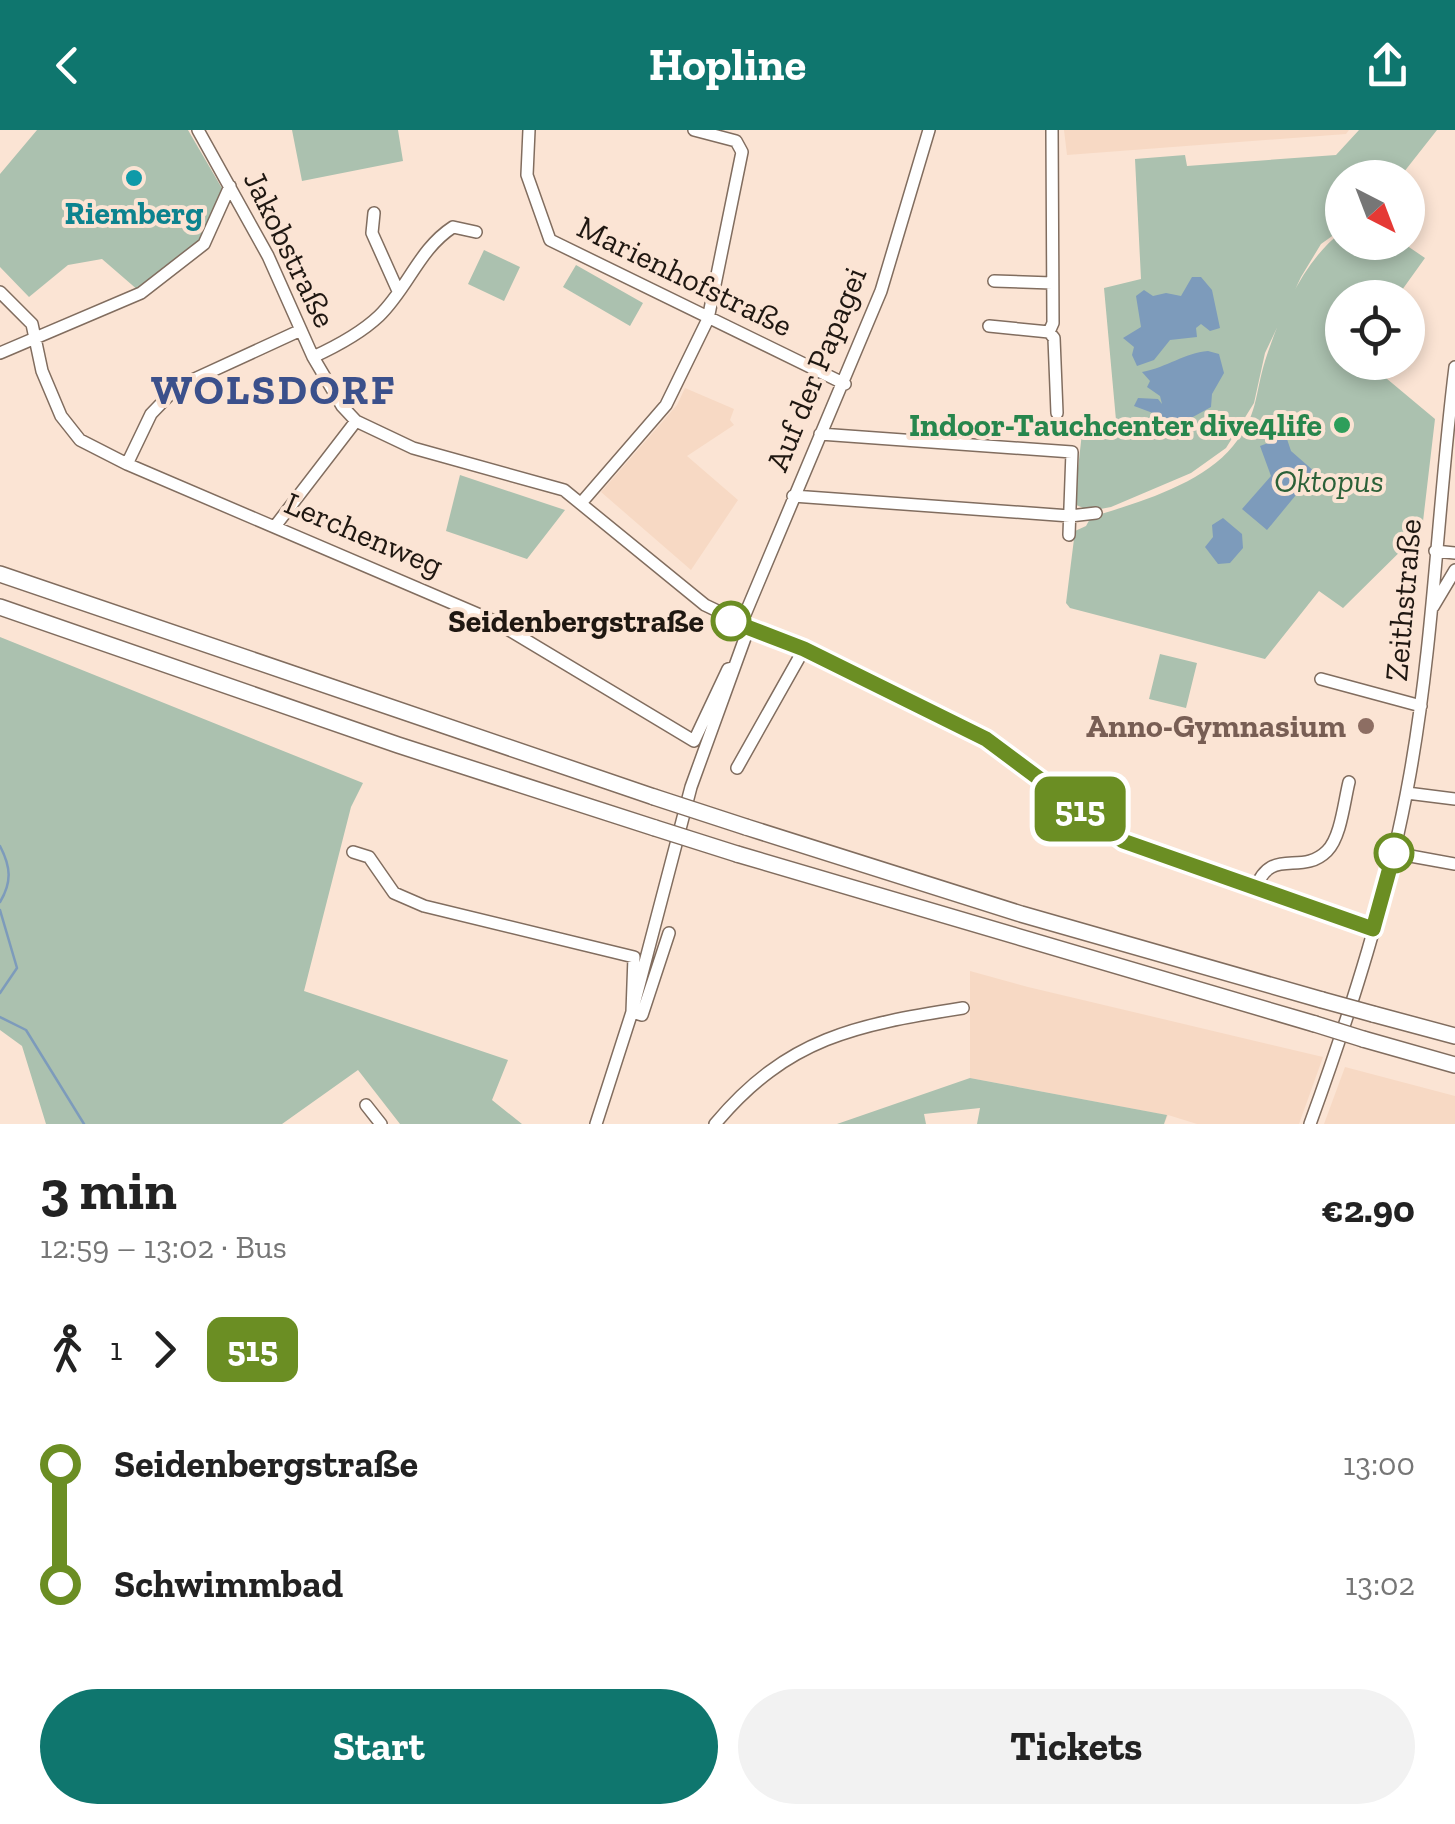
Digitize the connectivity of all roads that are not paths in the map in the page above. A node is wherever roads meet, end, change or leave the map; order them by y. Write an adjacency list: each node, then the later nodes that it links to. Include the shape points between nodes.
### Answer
1 (198, 130): 6 (street, Jakobstraße)
2 (529, 130): 13 (street, Marienhofstraße, via 527,175 550,240)
3 (694, 130): 13 (street, via 736,141 742,152)
4 (929, 130): 21 (street, Auf der Papagei)
5 (1052, 130): 10 (street)
6 (230, 186): 15 (street, Jakobstraße); 17 (street, via 204,244 142,293)
7 (374, 213): 11 (street, via 372,233)
8 (476, 232): 11 (street, via 454,227 434,239)
9 (994, 281): 10 (street)
10 (1052, 283): 16 (street)
11 (398, 291): 19 (street, via 346,342)
12 (0, 292): 17 (street, Lerchenweg, via 32,324)
13 (708, 319): 21 (street, Marienhofstraße); 27 (street, via 666,406)
14 (989, 326): 16 (street)
15 (300, 330): 19 (street, Jakobstraße); 25 (street, via 178,388 151,414)
16 (1049, 332): 22 (street)
17 (32, 339): 18 (street); 25 (street, Lerchenweg, via 61,416 80,440)
18 (0, 353)
19 (313, 357): 23 (street, Jakobstraße)
20 (1455, 366): 32 (street, Zeithstraße)
21 (845, 384): 24 (street, Auf der Papagei)
22 (1057, 412)
23 (356, 421): 27 (street, Jakobstraße, via 413,448 564,490); 30 (street)
24 (820, 434): 26 (street, Auf der Papagei); 29 (street, via 1072,452)
25 (127, 464): 30 (street, Lerchenweg)
26 (793, 496): 29 (street); 38 (street, Auf der Papagei)
27 (582, 502): 38 (street, Jakobstraße, via 705,606)
28 (1096, 513): 29 (street)
29 (1070, 516): 31 (street)
30 (276, 525): 40 (street, Lerchenweg, via 494,621 694,741)
31 (1069, 535)
32 (1436, 551): 33 (street); 37 (street, Zeithstraße)
33 (1455, 553)
34 (1455, 570): 37 (street)
35 (0, 574): 55 (highway, bridge, via 746,827 1021,914)
36 (0, 607): 58 (highway, bridge, via 737,854)
37 (1431, 611): 42 (street, Zeithstraße)
38 (745, 625): 39 (street); 40 (street, Auf der Papagei)
39 (804, 649): 43 (street); 50 (street, via 986,739 1123,841)
40 (732, 668): 54 (street, Auf der Papagei, via 691,786)
41 (1321, 678): 42 (street)
42 (1421, 706): 45 (street, Zeithstraße)
43 (737, 768)
44 (1349, 782): 50 (street, via 1329,850 1271,866)
45 (1406, 793): 46 (street); 48 (street, Zeithstraße)
46 (1455, 799)
47 (353, 852): 54 (street, via 369,857 394,892 424,906 634,957)
48 (1394, 853): 49 (street); 51 (street, Zeithstraße)
49 (1455, 864)
50 (1255, 890): 51 (street)
51 (1373, 929): 63 (street, Zeithstraße)
52 (669, 932): 54 (street, via 642,1014)
53 (963, 1008): 62 (street, via 836,1032 804,1046 764,1072)
54 (632, 1012): 61 (street)
55 (1403, 1022): 56 (highway); 57 (highway)
56 (1455, 1028)
57 (1455, 1036)
58 (1455, 1064)
59 (366, 1105): 60 (street)
60 (381, 1124)
61 (596, 1124)
62 (715, 1124)
63 (1310, 1124)

